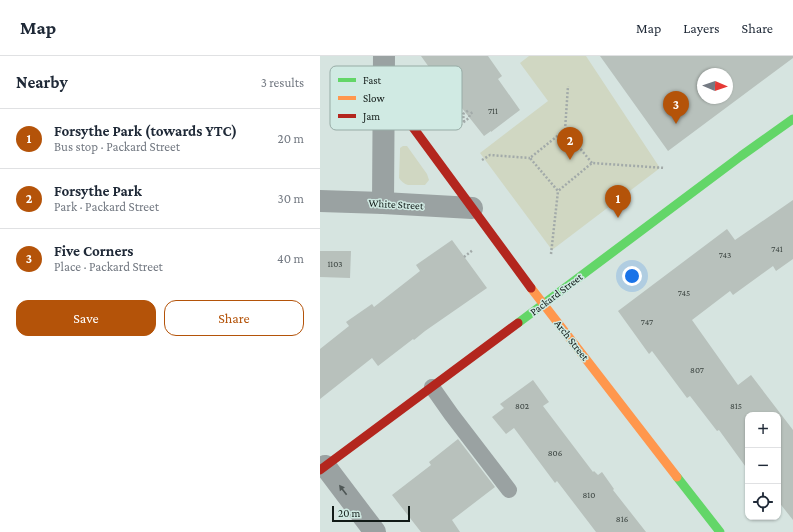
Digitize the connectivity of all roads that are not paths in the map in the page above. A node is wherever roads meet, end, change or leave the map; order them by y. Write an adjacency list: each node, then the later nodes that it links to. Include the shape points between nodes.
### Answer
1 (791, 125): 7 (main road, Packard Street)
2 (384, 130): 5 (street)
3 (415, 130): 6 (main road, Arch Street)
4 (320, 201): 5 (street, White Street)
5 (383, 203): 6 (street, White Street)
6 (472, 208): 7 (main road, Arch Street)
7 (543, 304): 8 (main road, Packard Street); 12 (main road, Arch Street)
8 (432, 386): 9 (main road, Packard Street); 10 (lane)
9 (322, 468): 11 (street, one-way to 9)
10 (509, 490)
11 (375, 532)
12 (720, 532)

